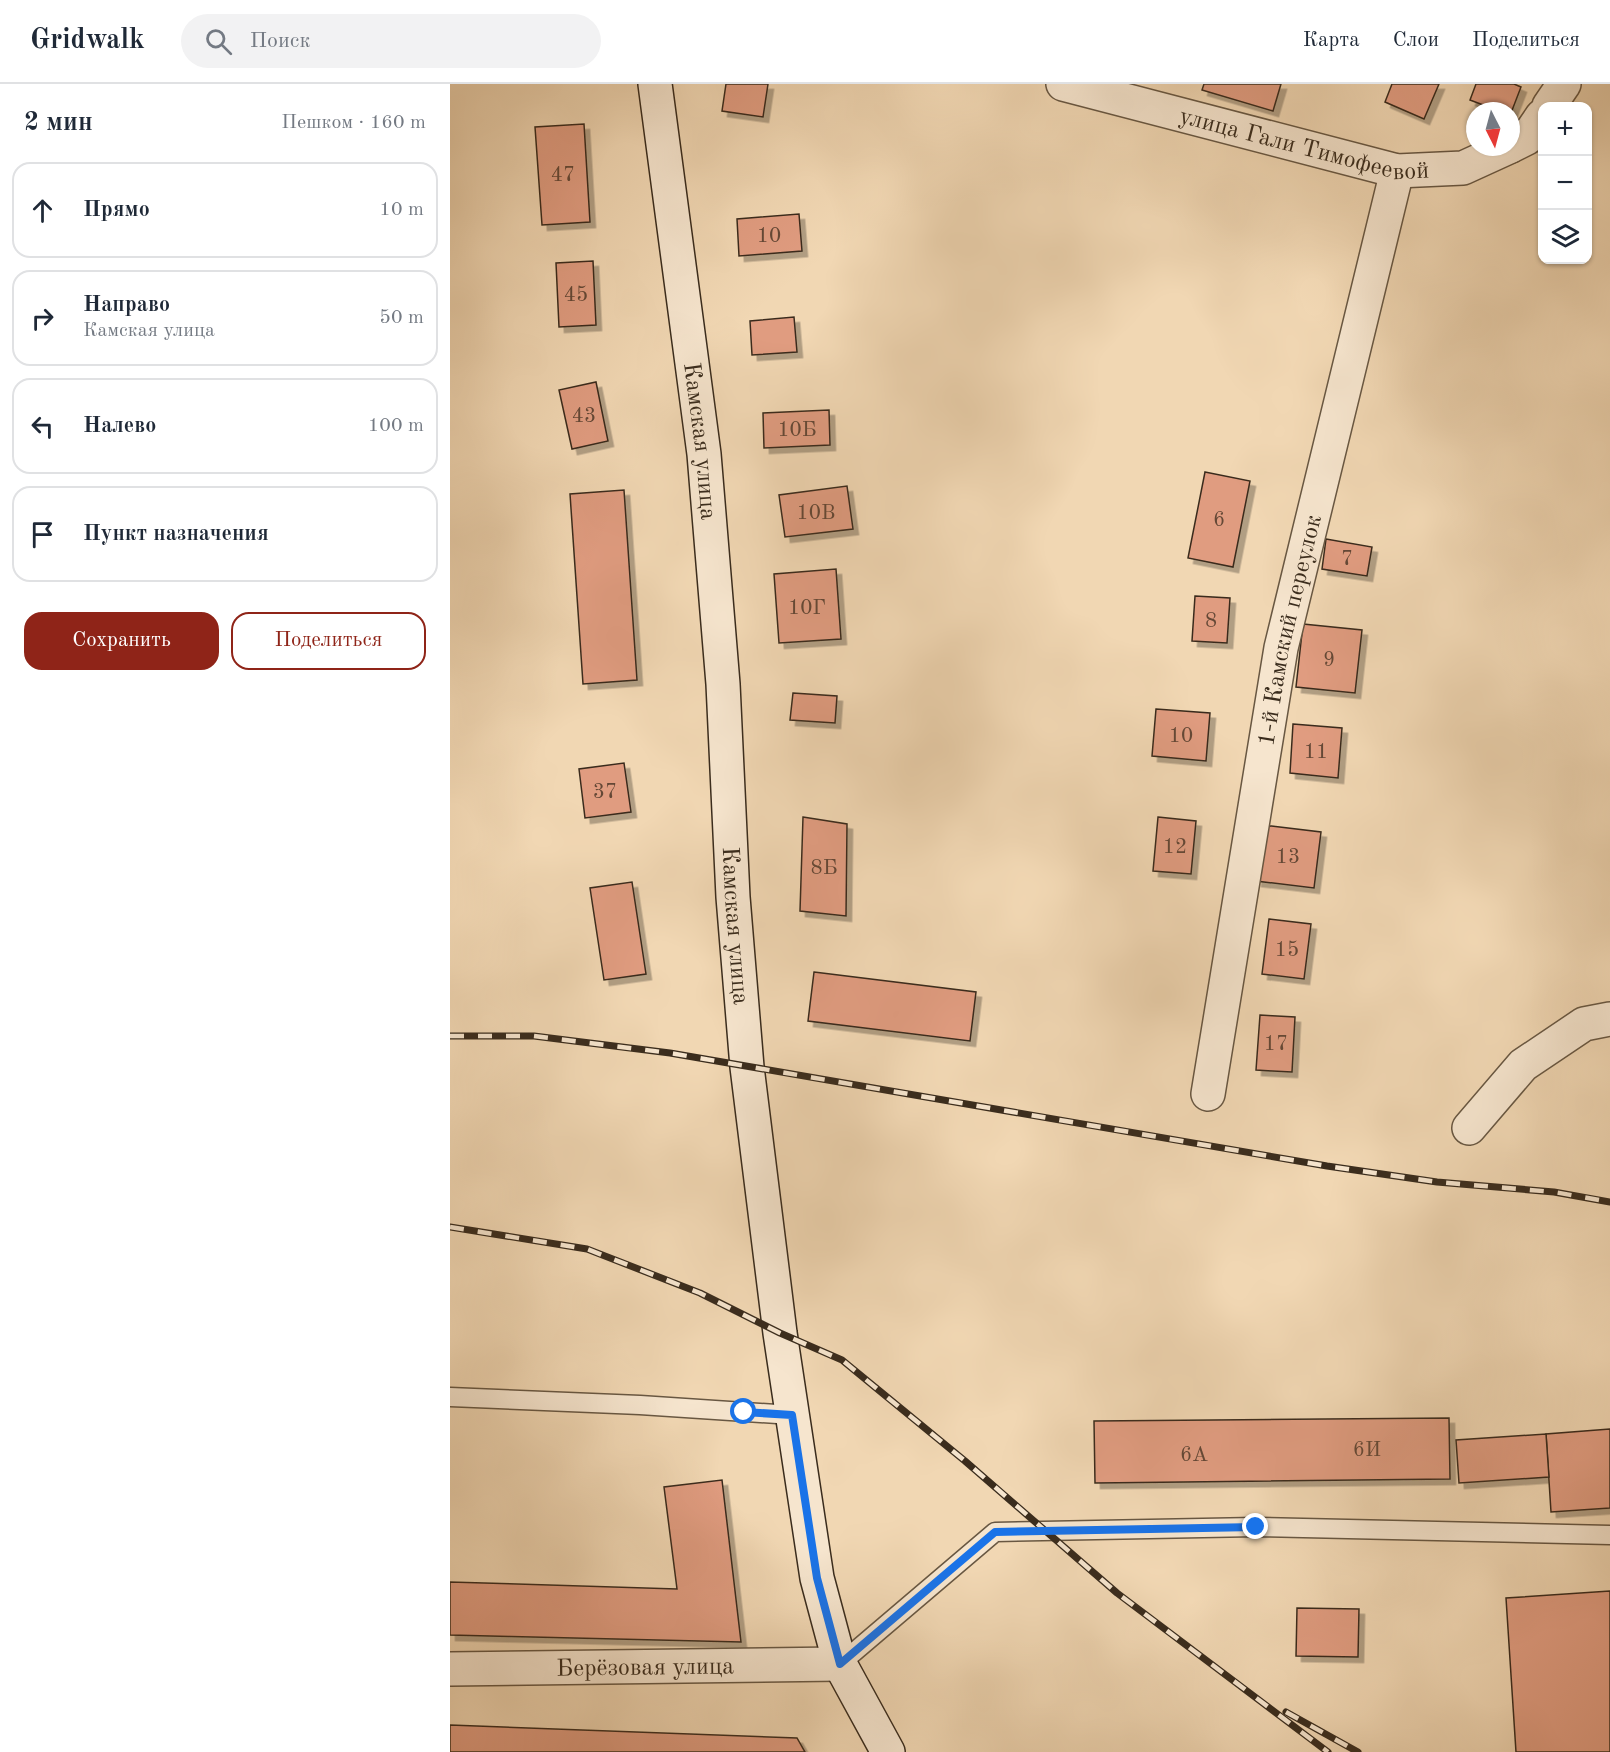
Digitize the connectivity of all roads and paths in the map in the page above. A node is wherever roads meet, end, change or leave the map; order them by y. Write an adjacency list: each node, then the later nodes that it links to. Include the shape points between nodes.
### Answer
1 (655, 84): 13 (street, Камская улица, via 704,454 746,1056)
2 (1063, 84): 8 (street, улица Гали Тимофеевой)
3 (1564, 84): 4 (street)
4 (1552, 102)
5 (1538, 122): 6 (street, улица Гали Тимофеевой)
6 (1520, 141)
7 (1489, 156): 8 (street, улица Гали Тимофеевой, via 1463,168)
8 (1397, 171): 10 (street, 1-й Камский переулок, via 1281,648)
9 (1610, 1019): 11 (street, via 1584,1024 1523,1065)
10 (1208, 1094)
11 (1469, 1128)
12 (450, 1397): 13 (lane)
13 (792, 1415): 15 (street, Камская улица, via 817,1578)
14 (1610, 1535): 15 (lane, via 1256,1527 995,1532)
15 (840, 1664): 16 (street, Берёзовая улица); 17 (street, Камская улица)
16 (450, 1669)
17 (888, 1752)

